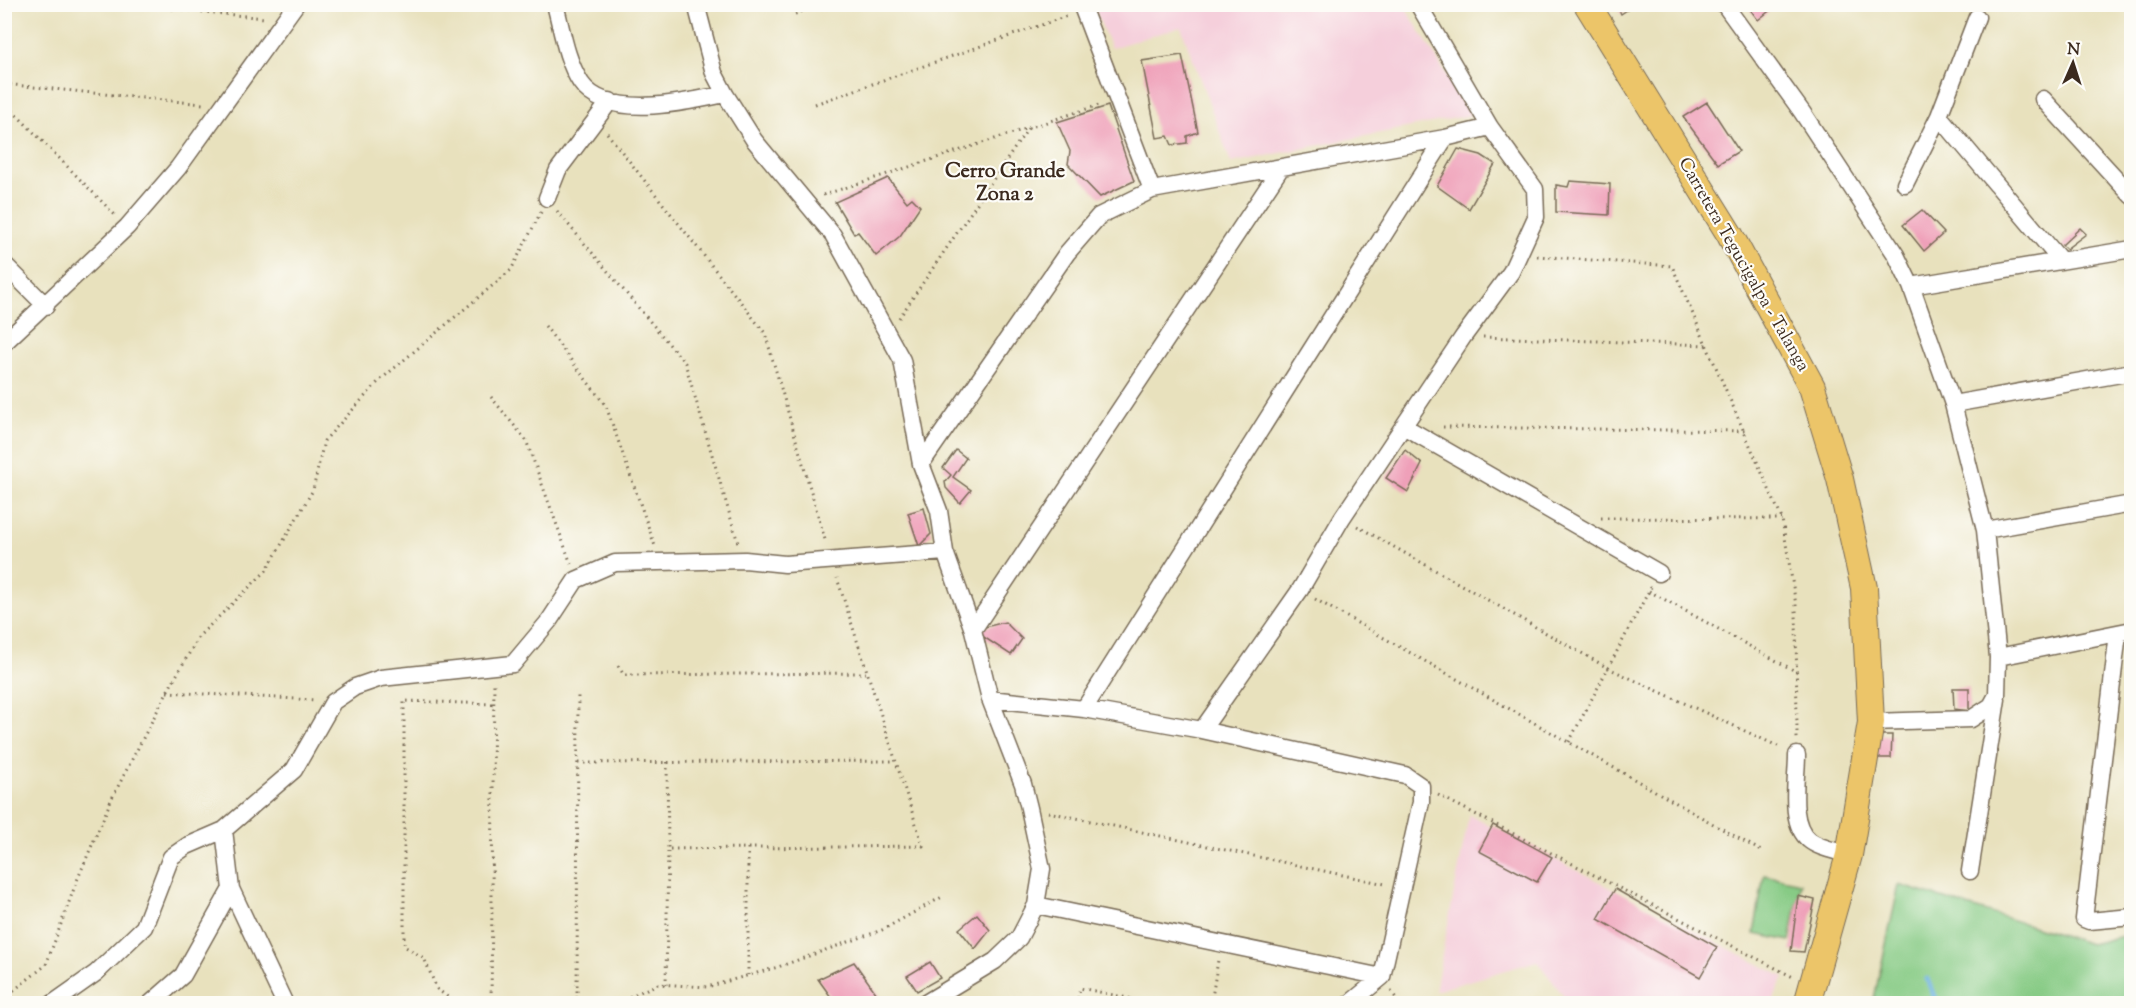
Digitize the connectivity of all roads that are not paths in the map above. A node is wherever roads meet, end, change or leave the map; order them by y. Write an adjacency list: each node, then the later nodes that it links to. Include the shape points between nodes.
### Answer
1 (296, 4): 24 (street, via 178,168 127,227)
2 (555, 4): 11 (street, via 573,69 582,85 593,95)
3 (696, 4): 9 (street, via 714,73)
4 (1587, 4): 40 (main road, Carretera Tegucigalpa - Talanga, via 1730,235 1812,387 1840,479 1864,588)
5 (1724, 4): 23 (street, via 1802,112 1896,255)
6 (1424, 6): 13 (street)
7 (1082, 8): 17 (street)
8 (1977, 17): 12 (street)
9 (725, 94): 11 (street, via 653,106); 29 (street, via 754,140 833,235 902,360)
10 (2043, 99): 18 (street)
11 (610, 101): 19 (street, via 558,170)
12 (1939, 116): 16 (street); 21 (street)
13 (1490, 127): 14 (street); 28 (street, via 1535,189 1536,217 1511,272)
14 (1445, 138): 15 (street); 39 (street)
15 (1280, 169): 17 (street); 34 (street)
16 (1905, 184)
17 (1152, 190): 29 (street, via 1099,216 1067,253)
18 (2132, 196)
19 (547, 198)
20 (2132, 249): 21 (street)
21 (2061, 261): 23 (street)
22 (4, 264): 24 (street)
23 (1911, 286): 27 (street)
24 (46, 306): 25 (street)
25 (4, 343)
26 (2132, 372): 27 (street)
27 (1953, 404): 31 (street)
28 (1405, 427): 33 (street); 41 (street, via 1342,518 1300,590)
29 (921, 464): 32 (street, via 939,511)
30 (2132, 504): 31 (street)
31 (1984, 530): 36 (street)
32 (945, 552): 34 (street); 43 (street, via 785,564 745,560 615,563 576,580 513,664 381,678 355,687 333,702 294,770)
33 (1659, 573)
34 (973, 630): 38 (street)
35 (2125, 632): 36 (street); 48 (street, via 2084,919)
36 (1998, 657): 37 (street)
37 (1997, 695): 40 (street, via 1987,711 1971,718); 45 (street)
38 (990, 699): 39 (street); 47 (street, via 1029,808 1042,869)
39 (1084, 709): 41 (street)
40 (1871, 722): 44 (main road, Carretera Tegucigalpa - Talanga)
41 (1202, 730): 49 (street, via 1405,775 1421,786 1421,802)
42 (1797, 755): 44 (street, via 1799,824 1810,841)
43 (224, 830): 46 (street); 51 (street, via 171,857 144,927 96,973)
44 (1849, 855): 50 (main road, Carretera Tegucigalpa - Talanga)
45 (1970, 871)
46 (231, 889): 52 (street, via 183,975); 53 (street)
47 (1036, 905): 49 (street); 54 (street, via 1019,938 995,962)
48 (2132, 917)
49 (1382, 977): 55 (street)
50 (1809, 995)
51 (52, 1004)
52 (150, 1004)
53 (285, 1004)
54 (924, 1004)
55 (1349, 1004)

